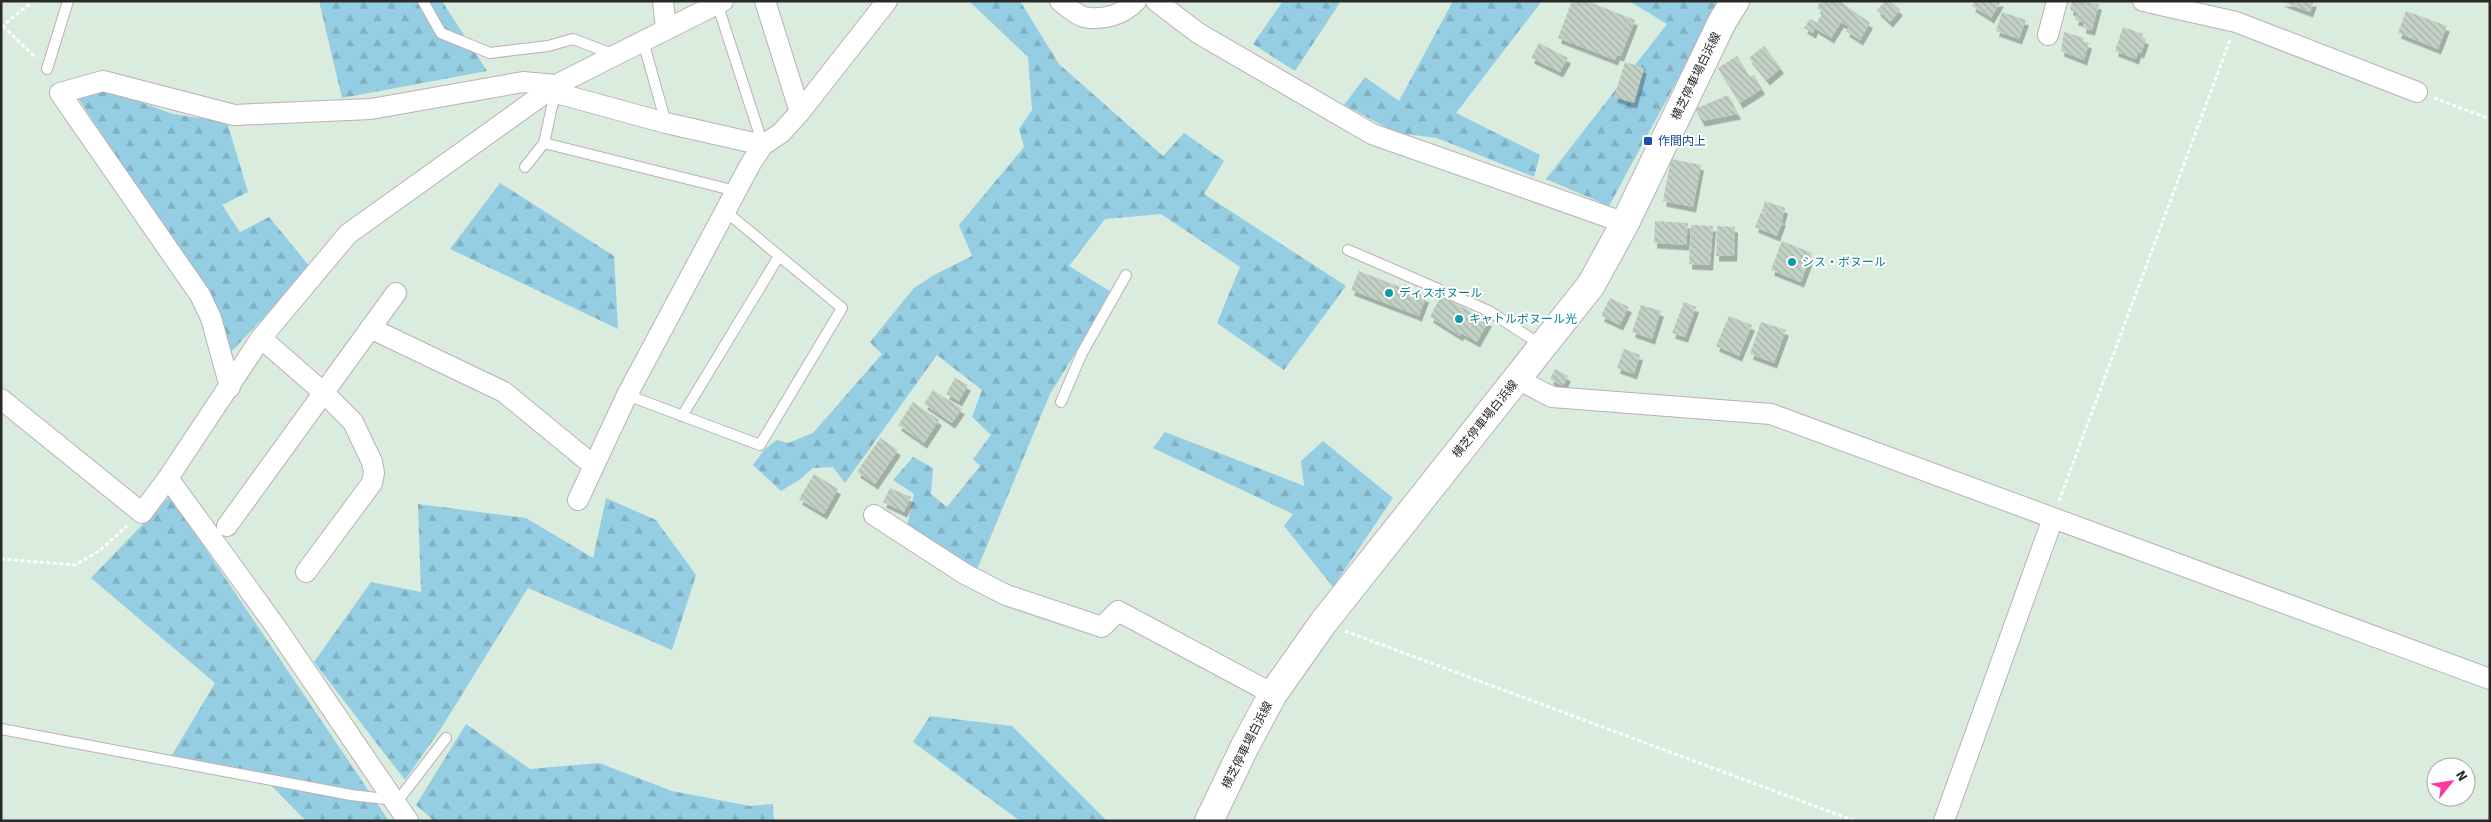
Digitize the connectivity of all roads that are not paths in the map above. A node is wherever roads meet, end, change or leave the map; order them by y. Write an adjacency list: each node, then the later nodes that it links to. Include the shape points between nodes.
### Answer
1 (68, 1): 17 (lane)
2 (422, 1): 16 (lane, via 442,34 490,53 548,46 574,39)
3 (663, 1): 13 (street)
4 (765, 1): 20 (street)
5 (887, 1): 20 (street)
6 (1060, 1): 7 (street, via 1082,17 1097,18 1116,15)
7 (1136, 1)
8 (1156, 1): 27 (street, via 1198,33 1372,134)
9 (1735, 1): 27 (main road, 横芝停車場白浜線)
10 (2058, 1): 14 (street)
11 (2143, 1): 19 (street, via 2236,22)
12 (720, 2): 13 (street); 23 (lane)
13 (666, 29): 15 (street)
14 (2048, 35)
15 (643, 41): 16 (street); 21 (lane)
16 (616, 55): 18 (street)
17 (47, 69)
18 (553, 90): 21 (street); 22 (lane); 33 (street, via 348,234); 36 (street, via 523,82 371,109 234,115 103,81 60,93 200,295 211,318)
19 (2417, 92)
20 (800, 112): 23 (street, via 781,133)
21 (666, 123): 23 (street)
22 (544, 143): 24 (lane); 25 (lane)
23 (763, 144): 25 (street)
24 (525, 167)
25 (736, 191): 26 (street)
26 (725, 211): 29 (lane); 38 (street)
27 (1625, 223): 34 (main road, 横芝停車場白浜線, via 1591,285)
28 (1348, 250): 34 (lane, via 1489,311)
29 (779, 256): 41 (lane); 41 (lane, via 842,308 760,445)
30 (1126, 275): 40 (lane, via 1082,353)
31 (396, 293): 32 (street)
32 (370, 328): 37 (street); 42 (street, via 504,392)
33 (261, 338): 36 (street); 37 (street)
34 (1543, 346): 35 (main road, 横芝停車場白浜線)
35 (1517, 379): 46 (street, via 1552,397 1771,414); 50 (main road, 横芝停車場白浜線, via 1323,623)
36 (230, 387): 43 (street)
37 (324, 393): 47 (street); 48 (street, via 353,422 374,473 372,483)
38 (627, 394): 41 (lane); 42 (street)
39 (1, 399): 43 (street, via 142,513)
40 (1061, 402)
41 (682, 416)
42 (594, 466): 44 (street)
43 (168, 478): 53 (street, via 276,627)
44 (578, 500)
45 (874, 516): 50 (street, via 964,574 1006,596 1102,627 1118,611)
46 (2053, 518): 49 (street); 55 (street)
47 (227, 526)
48 (306, 572)
49 (2490, 679)
50 (1274, 694): 54 (main road, 横芝停車場白浜線)
51 (1, 729): 53 (lane, via 350,795)
52 (446, 738): 53 (lane)
53 (399, 811)
54 (1209, 821)
55 (1944, 821)

